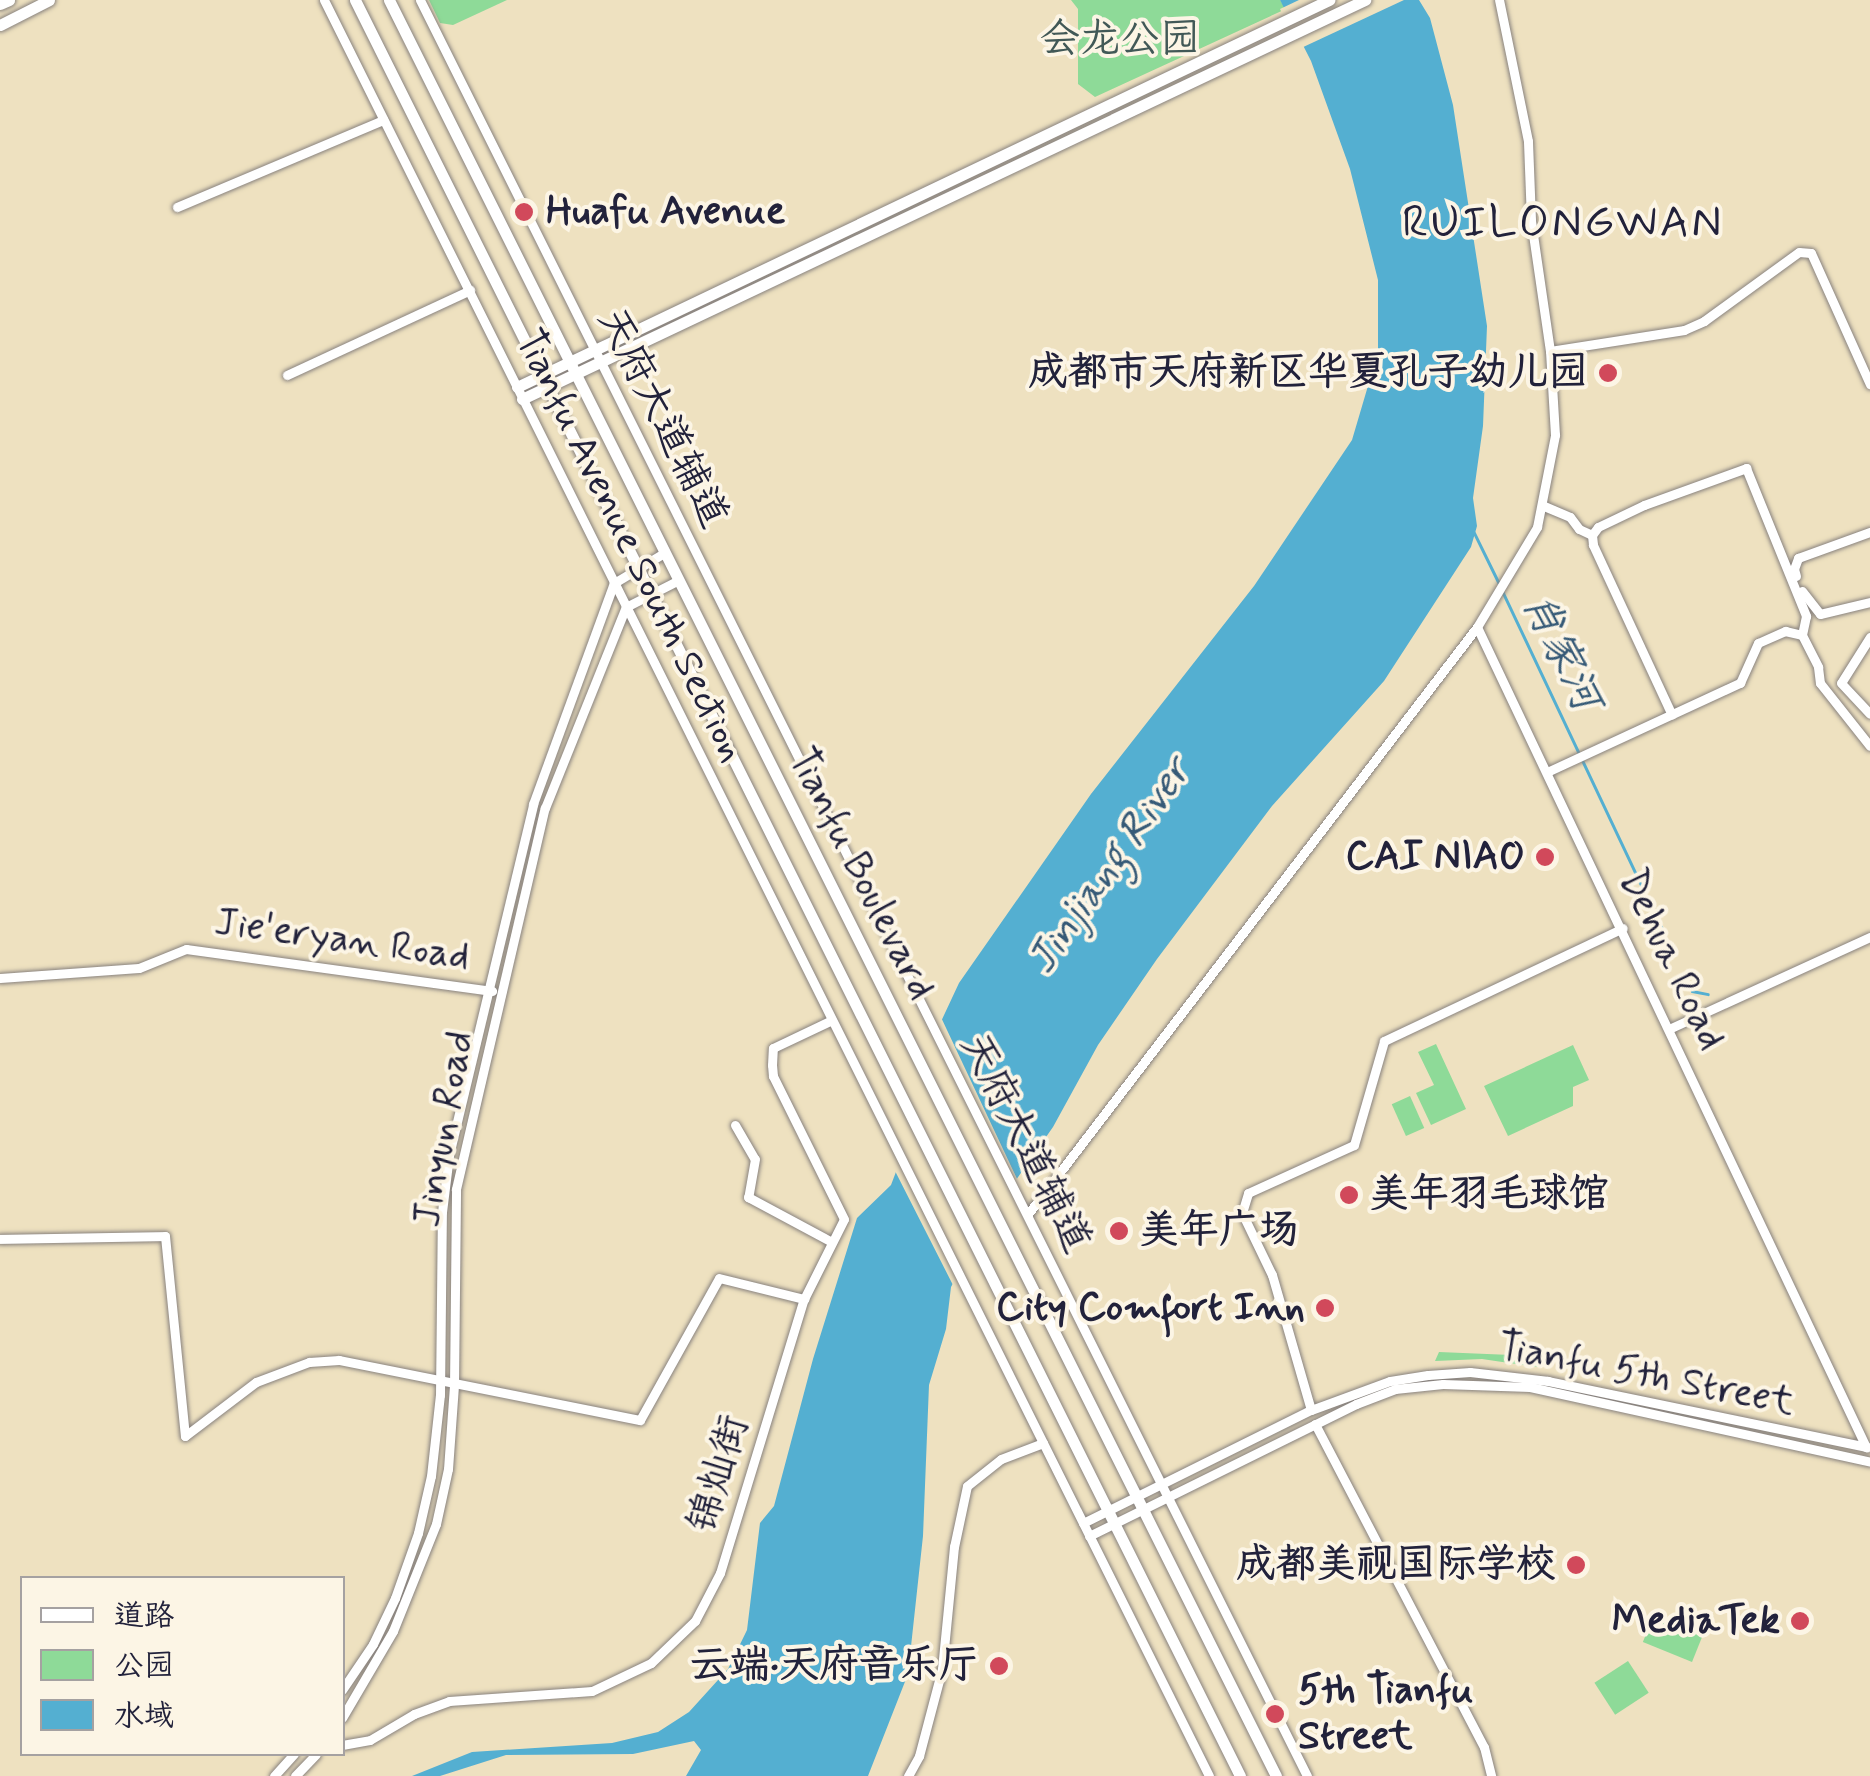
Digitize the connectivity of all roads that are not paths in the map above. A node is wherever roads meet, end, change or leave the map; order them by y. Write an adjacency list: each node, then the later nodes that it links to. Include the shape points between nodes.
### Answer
1 (9, 0): 10 (main road)
2 (49, 0): 11 (main road)
3 (324, 0): 12 (street, Tianfu Avenue South Section)
4 (355, 0): 20 (main road, Tianfu Boulevard)
5 (389, 0): 18 (main road, Tianfu Boulevard)
6 (420, 0): 15 (street, 天府大道辅道)
7 (1329, 0): 15 (main road)
8 (1364, 0): 17 (main road)
9 (1499, 0): 16 (street, via 1528,140 1531,220)
10 (0, 4)
11 (0, 24)
12 (384, 120): 13 (street); 14 (street, Tianfu Avenue South Section)
13 (177, 207)
14 (470, 290): 19 (street); 22 (street, Tianfu Avenue South Section)
15 (594, 350): 17 (street, 天府大道辅道); 18 (main road)
16 (1550, 351): 21 (street, via 1684,330 1798,252 1812,253); 23 (street, via 1556,434)
17 (601, 362): 18 (main road); 48 (street, 天府大道辅道)
18 (572, 368): 20 (main road); 26 (main road, Tianfu Boulevard)
19 (287, 375)
20 (544, 381): 22 (main road); 27 (main road, Tianfu Boulevard)
21 (1870, 384)
22 (520, 393): 29 (street, Tianfu Avenue South Section)
23 (1544, 506): 25 (street); 33 (street)
24 (1870, 532): 31 (street, via 1798,558 1794,569 1804,597 1820,614)
25 (1592, 535): 34 (street, via 1644,505 1746,468 1806,616); 36 (street)
26 (664, 553): 27 (street); 28 (main road, Tianfu Boulevard)
27 (637, 567): 29 (street); 30 (main road, Tianfu Boulevard)
28 (677, 581): 30 (street); 60 (main road, Tianfu Boulevard)
29 (614, 583): 32 (street, Tianfu Avenue South Section); 43 (street, Jinyun Road, via 542,772)
30 (651, 594): 32 (street); 63 (main road, Tianfu Boulevard)
31 (1870, 602)
32 (626, 607): 44 (street, Jinyun Road, via 545,808); 45 (street, Tianfu Avenue South Section)
33 (1478, 627): 39 (street, Dehua Road); 48 (street)
34 (1802, 634): 36 (street, via 1786,630 1758,642 1740,683); 38 (street, via 1820,683)
35 (1870, 636): 37 (street, via 1841,683)
36 (1672, 714): 39 (street)
37 (1870, 714)
38 (1870, 746)
39 (1547, 772): 40 (street, Dehua Road)
40 (1622, 928): 46 (street, Dehua Road); 54 (street, via 1384,1041 1354,1145 1248,1193 1242,1213 1272,1275)
41 (1870, 937): 46 (street)
42 (0, 978): 43 (street, Jie'eryan Road, via 139,968 186,950)
43 (487, 990): 44 (street, Jie'eryan Road); 52 (street, Jinyun Road, via 448,1155)
44 (499, 992): 53 (street, Jinyun Road, via 456,1188)
45 (832, 1020): 50 (street, 锦灿街, via 773,1048 772,1065 844,1219); 56 (street, Tianfu Avenue South Section)
46 (1671, 1028): 57 (street, Dehua Road)
47 (735, 1125): 50 (street, via 755,1159 748,1197)
48 (1028, 1214): 59 (street, 天府大道辅道)
49 (0, 1239): 52 (street, via 165,1236 185,1436 256,1382 310,1362 364,1362)
50 (832, 1242): 51 (street, 锦灿街)
51 (804, 1299): 53 (street, via 719,1278 640,1420); 69 (street, 锦灿街, via 720,1573 695,1621 671,1648 592,1692 449,1702 370,1740)
52 (440, 1381): 53 (street); 67 (street, Jinyun Road, via 418,1533 373,1644)
53 (454, 1386): 68 (street, Jinyun Road, via 436,1524 393,1631)
54 (1310, 1410): 57 (street, Tianfu 5th Street, via 1390,1381 1470,1372); 59 (street, Tianfu 5th Street)
55 (1315, 1424): 58 (street, Tianfu 5th Street, via 1394,1389 1499,1383); 61 (street, Tianfu 5th Street); 79 (street, via 1484,1748)
56 (1043, 1443): 64 (street); 75 (street, via 1001,1459 967,1486 942,1670)
57 (1868, 1448)
58 (1870, 1462)
59 (1162, 1484): 60 (street, Tianfu 5th Street); 61 (street, 天府大道辅道)
60 (1137, 1496): 62 (main road, Tianfu Boulevard); 63 (street, Tianfu 5th Street)
61 (1168, 1497): 62 (street, Tianfu 5th Street); 78 (street, 天府大道辅道)
62 (1143, 1510): 65 (street, Tianfu 5th Street); 77 (main road, Tianfu Boulevard)
63 (1108, 1511): 64 (street, Tianfu 5th Street); 65 (main road)
64 (1083, 1523): 66 (street)
65 (1114, 1524): 66 (street, Tianfu 5th Street); 76 (main road)
66 (1089, 1536): 72 (street)
67 (345, 1686)
68 (345, 1713)
69 (345, 1744)
70 (292, 1756): 73 (street)
71 (314, 1756): 74 (street)
72 (1206, 1775)
73 (274, 1776)
74 (295, 1776)
75 (908, 1776)
76 (1240, 1776)
77 (1276, 1776)
78 (1307, 1776)
79 (1491, 1776)

